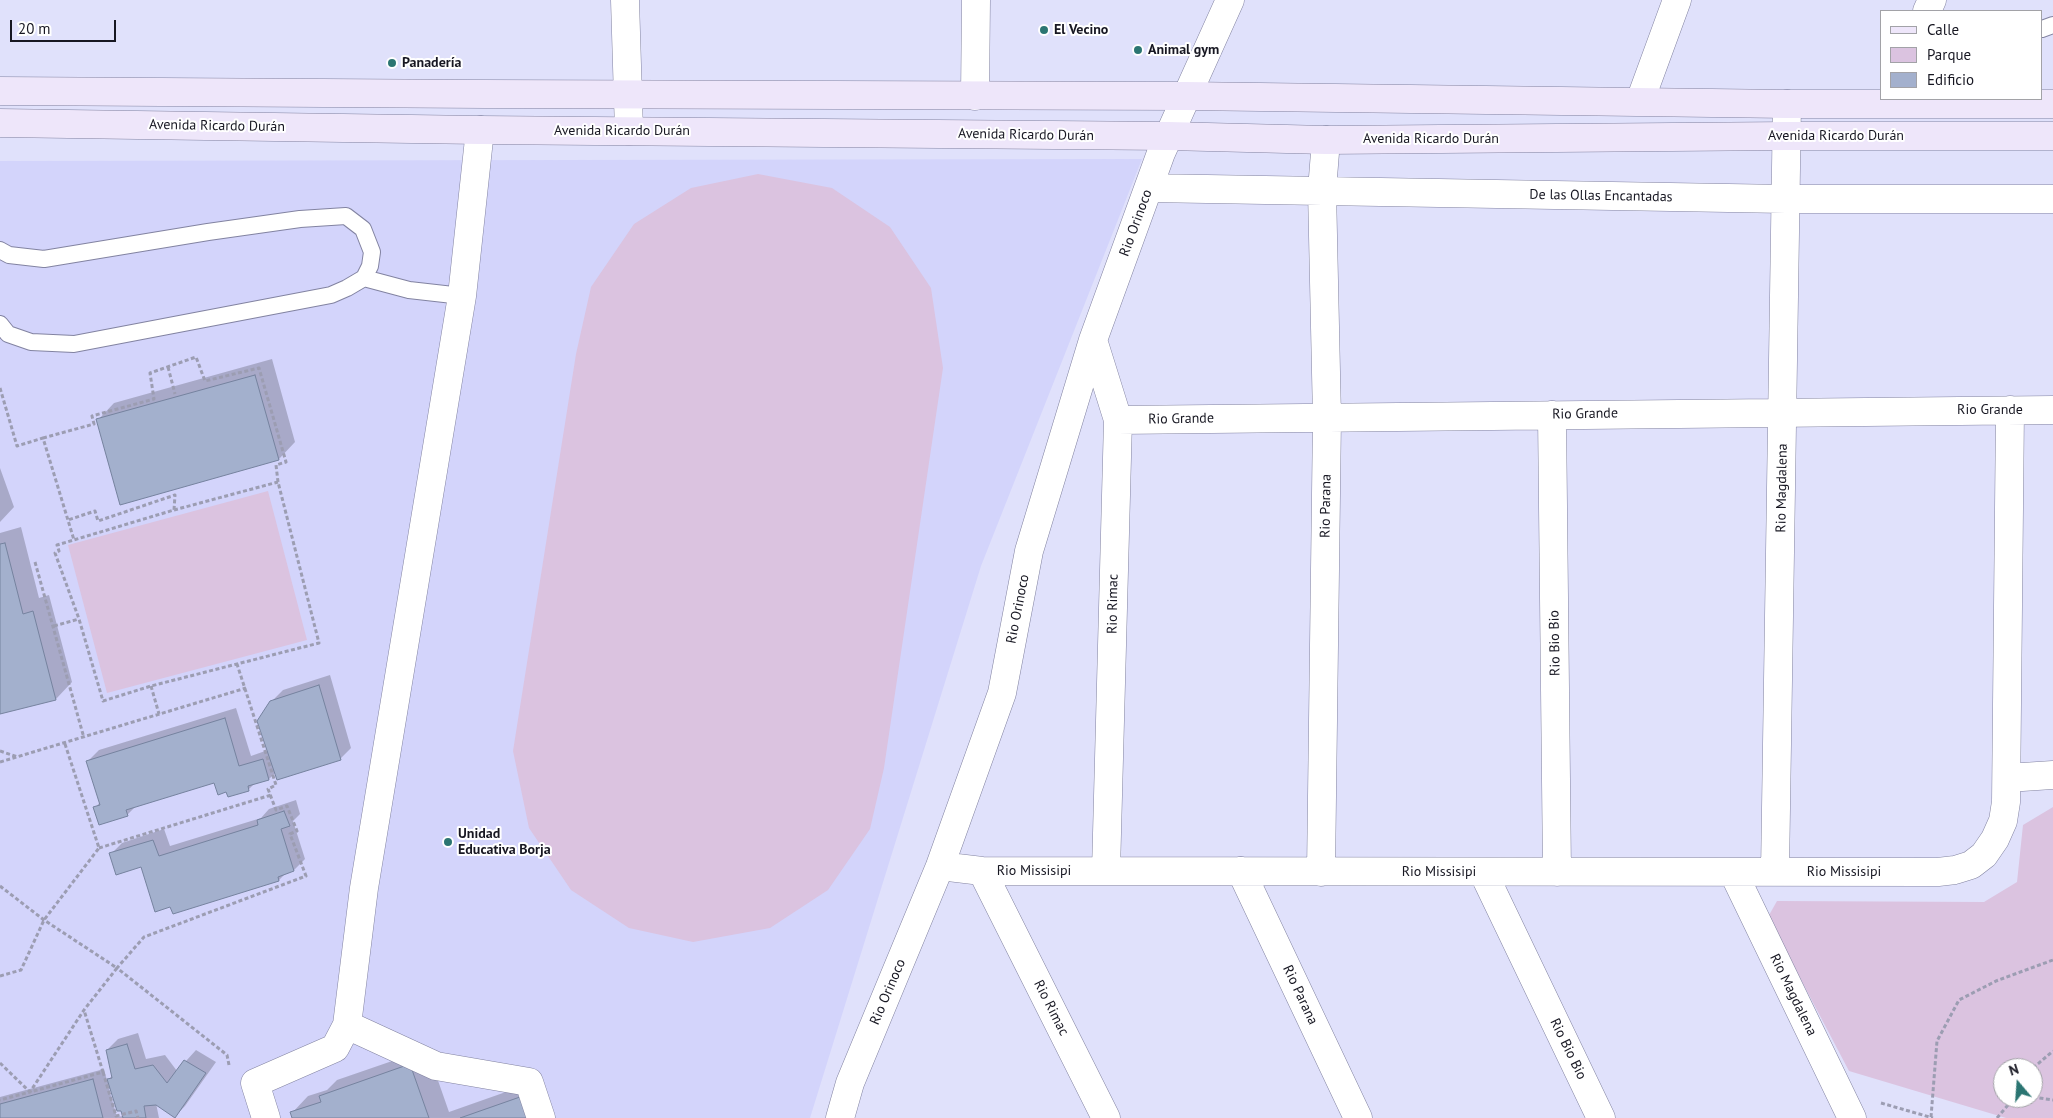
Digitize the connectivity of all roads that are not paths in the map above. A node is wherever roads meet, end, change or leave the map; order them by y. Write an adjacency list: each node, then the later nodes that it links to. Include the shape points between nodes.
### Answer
1 (625, 0): 6 (street)
2 (976, 0): 7 (street)
3 (1230, 0): 8 (street, Rio Orinoco)
4 (1677, 0): 9 (street)
5 (0, 90): 6 (street)
6 (627, 95): 7 (street); 15 (street)
7 (975, 96): 8 (street)
8 (1185, 96): 9 (street); 16 (street, Rio Orinoco)
9 (1640, 101): 11 (street)
10 (1900, 101): 11 (street); 12 (street)
11 (1787, 104): 17 (street, Rio Magdalena)
12 (2053, 104)
13 (0, 123): 14 (street, Avenida Ricardo Durán)
14 (480, 130): 15 (street, Avenida Ricardo Durán); 26 (street)
15 (629, 131): 16 (street, Avenida Ricardo Durán)
16 (1168, 136): 19 (street, Avenida Ricardo Durán); 20 (street, Rio Orinoco)
17 (1787, 136): 18 (street, Avenida Ricardo Durán); 19 (street, Avenida Ricardo Durán); 22 (street, Rio Magdalena)
18 (2053, 136)
19 (1326, 140): 21 (street, Rio Parana)
20 (1149, 188): 21 (street, De las Ollas Encantadas); 28 (street, Rio Orinoco)
21 (1322, 190): 22 (street, De las Ollas Encantadas); 33 (street, Rio Parana)
22 (1786, 199): 23 (street, De las Ollas Encantadas); 31 (street, Rio Magdalena)
23 (2053, 199)
24 (0, 250): 25 (lane, via 10,255 44,259 208,232 346,216 363,229 372,252)
25 (364, 278): 26 (lane, via 409,290); 27 (lane, via 331,295 74,344 32,342 8,334)
26 (462, 296): 46 (street, via 365,878)
27 (0, 324)
28 (1093, 340): 34 (street, Rio Rimac); 37 (street, Rio Orinoco, via 1029,551 1002,692)
29 (2010, 410): 30 (street, Rio Grande); 31 (street, Rio Grande); 36 (street, Rio Missisipi)
30 (2053, 410)
31 (1783, 412): 32 (street, Rio Grande); 45 (street, Rio Magdalena)
32 (1552, 415): 33 (street, Rio Grande); 43 (street, Rio Bio Bio)
33 (1327, 418): 34 (street, Rio Grande); 41 (street, Rio Parana)
34 (1118, 420): 39 (street, Rio Rimac)
35 (2053, 775): 36 (street)
36 (2007, 778): 45 (street, Rio Missisipi, via 2003,821 1995,839 1971,865 1938,872)
37 (940, 866): 38 (street, Rio Missisipi); 47 (street, Rio Orinoco)
38 (982, 871): 39 (street, Rio Missisipi); 52 (street, Rio Rimac)
39 (1106, 871): 40 (street, Rio Missisipi)
40 (1241, 872): 41 (street, Rio Missisipi); 53 (street, Rio Parana)
41 (1321, 872): 42 (street, Rio Missisipi)
42 (1483, 872): 43 (street, Rio Missisipi); 54 (street, Rio Bio Bio)
43 (1557, 872): 44 (street, Rio Missisipi)
44 (1733, 872): 45 (street, Rio Missisipi); 55 (street, Rio Magdalena)
45 (1775, 872)
46 (347, 1025): 48 (street, via 335,1048 255,1082); 49 (street, via 436,1066 529,1082)
47 (850, 1083): 50 (street, Rio Orinoco); 51 (street)
48 (266, 1118)
49 (541, 1118)
50 (840, 1118)
51 (859, 1118)
52 (1106, 1118)
53 (1358, 1118)
54 (1601, 1118)
55 (1852, 1118)

